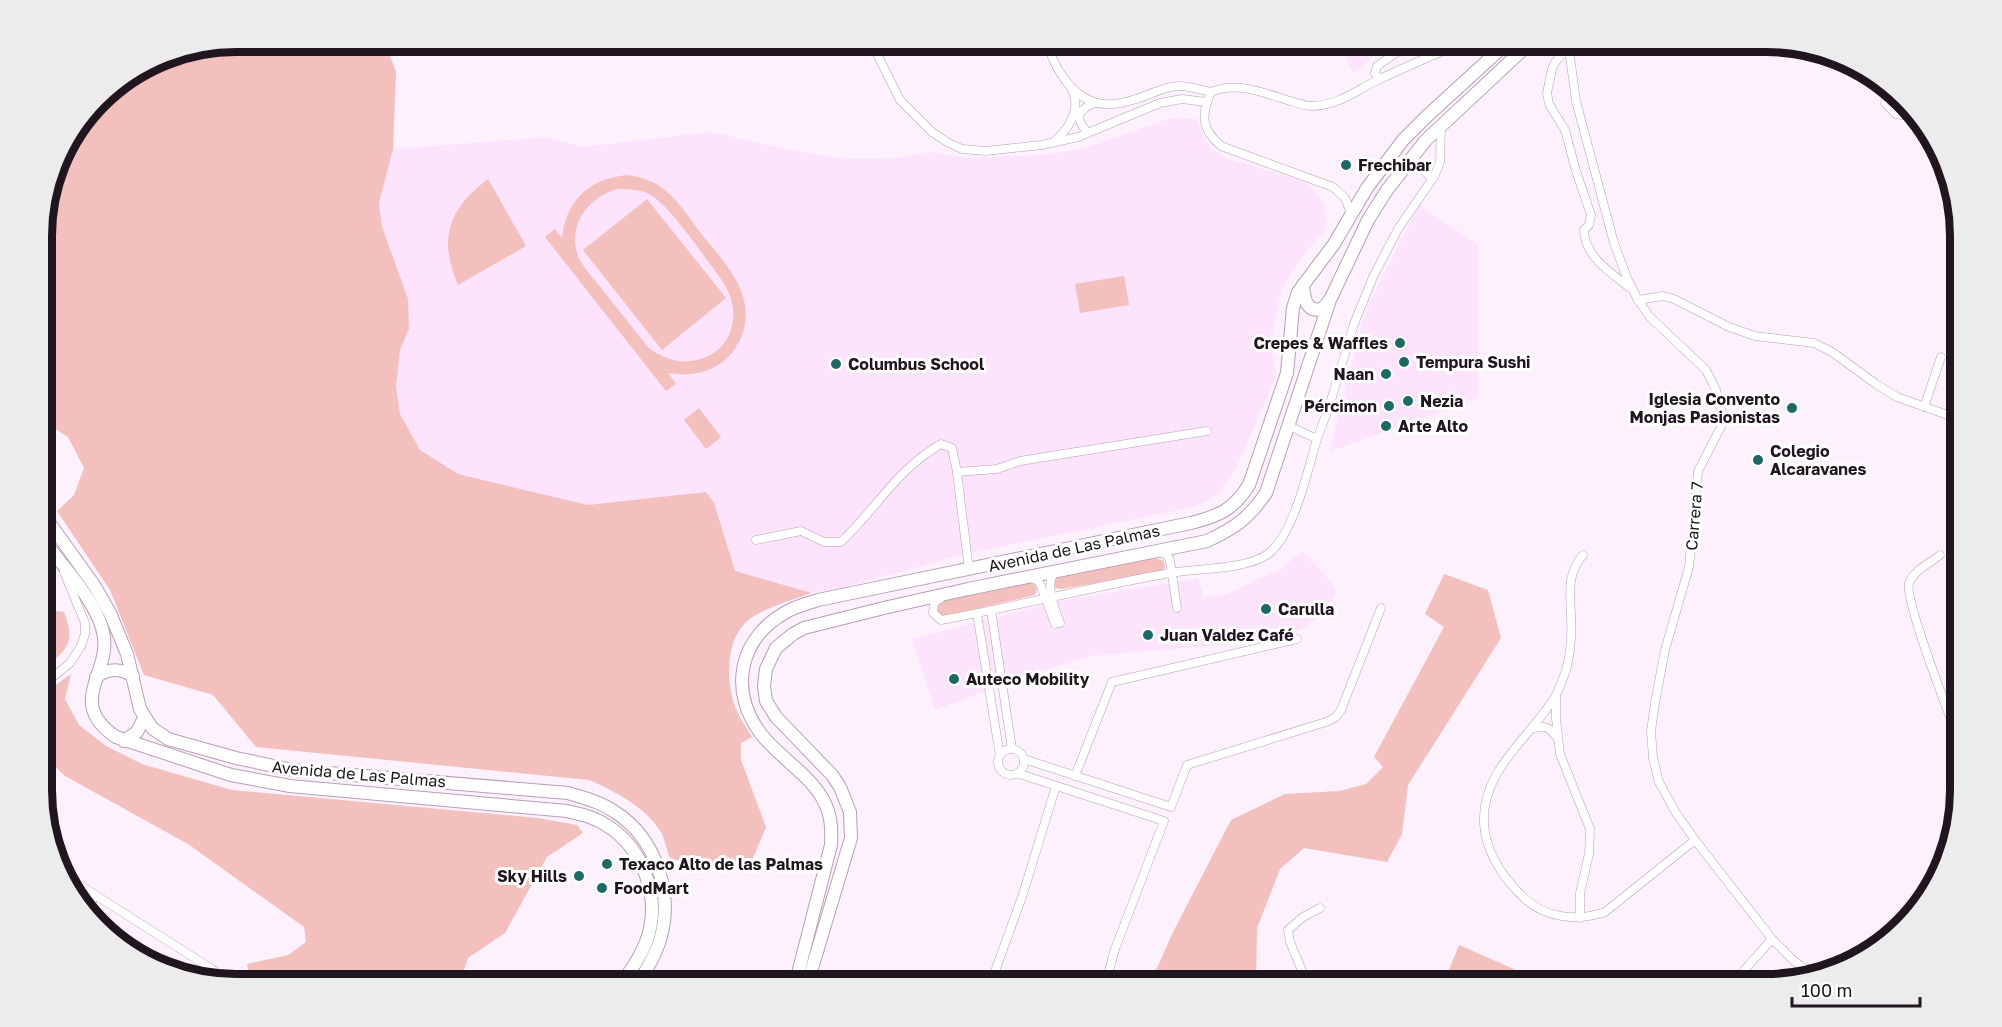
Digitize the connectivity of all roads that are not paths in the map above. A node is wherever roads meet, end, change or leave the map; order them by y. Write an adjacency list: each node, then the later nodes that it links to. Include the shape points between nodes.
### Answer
1 (1050, 52): 9 (street)
2 (1397, 52): 10 (street, via 1377,66)
3 (1441, 52): 10 (street)
4 (1497, 52): 21 (main road, Avenida de Las Palmas, via 1403,140)
5 (1520, 52): 16 (main road, Avenida de Las Palmas)
6 (1562, 52): 23 (street, via 1549,76 1547,93 1565,130 1591,215 1584,238 1597,259)
7 (1569, 52): 23 (street, Carrera 7, via 1576,101 1614,243)
8 (876, 53): 18 (street, via 900,100 932,132 962,149 986,151)
9 (1066, 80): 14 (street); 18 (street, via 1073,92 1074,116)
10 (1378, 80): 11 (street, via 1338,101 1311,106 1244,88 1222,87)
11 (1211, 92): 13 (street); 14 (street, via 1178,86 1115,105)
12 (1886, 97): 15 (street, via 1885,103 1896,114)
13 (1206, 102): 17 (street, via 1182,99 1161,103); 21 (street, via 1203,111 1207,129 1221,146 1333,187 1345,198)
14 (1095, 103): 17 (street, via 1081,111 1079,117)
15 (1904, 115)
16 (1441, 125): 19 (main road, Avenida de Las Palmas); 20 (street, via 1440,162)
17 (1088, 133): 18 (street)
18 (1054, 142)
19 (1406, 164): 20 (street); 24 (main road, Avenida de Las Palmas, via 1368,220)
20 (1433, 179): 31 (street, via 1398,229 1373,277)
21 (1351, 213): 22 (main road, Avenida de Las Palmas, via 1334,244)
22 (1303, 284): 24 (main road, via 1304,298 1314,310 1322,309); 40 (main road, Avenida de Las Palmas, via 1293,308 1287,374 1249,485 1226,512 1191,523)
23 (1633, 290): 25 (street, Carrera 7)
24 (1330, 300): 29 (main road, Avenida de Las Palmas)
25 (1638, 300): 27 (street, via 1663,296 1755,336 1814,343 1897,397); 67 (street, Carrera 7, via 1649,316 1706,370 1721,409 1722,425 1698,471 1689,567 1665,650 1651,731 1659,783)
26 (1941, 357): 27 (street)
27 (1924, 407): 28 (street)
28 (1950, 416)
29 (1287, 425): 31 (street); 36 (main road, Avenida de Las Palmas, via 1266,493 1246,518 1207,541)
30 (1207, 431): 32 (street, via 1020,461 997,469)
31 (1317, 439): 42 (street, via 1302,489 1277,546 1267,555 1239,565)
32 (957, 472): 34 (street, via 952,448 941,444 898,476 841,542 824,542 801,531); 40 (street)
33 (52, 527): 52 (main road, Avenida de Las Palmas, via 110,613)
34 (756, 540)
35 (52, 552): 39 (main road, Avenida de Las Palmas)
36 (1153, 552): 41 (main road, Avenida de Las Palmas); 42 (street, via 1168,557)
37 (1582, 555): 55 (street, via 1571,578 1569,652)
38 (1940, 555): 56 (street, via 1915,574 1909,591)
39 (61, 563): 53 (main road, Avenida de Las Palmas, via 94,609 103,629 104,652); 54 (street, via 86,623 81,646 70,663)
40 (969, 570): 81 (main road, Avenida de Las Palmas, via 799,606 775,619 748,651 741,675 747,710 770,744 815,787 832,823 831,845)
41 (1056, 571): 43 (main road, Avenida de Las Palmas); 45 (street, via 1050,580)
42 (1172, 573): 45 (street); 46 (street)
43 (1028, 577): 44 (main road, Avenida de Las Palmas); 45 (street, via 1038,581)
44 (952, 593): 49 (street, via 934,603 936,617); 82 (main road, Avenida de Las Palmas, via 804,628 776,648 766,669 764,686 770,709 832,776 850,812 851,838)
45 (1049, 598): 48 (street); 50 (street)
46 (1177, 608)
47 (1381, 608): 65 (street, via 1336,717 1187,765 1171,807)
48 (991, 610): 49 (street); 61 (street)
49 (977, 614): 62 (street)
50 (1058, 623)
51 (1297, 639): 65 (street, via 1112,682)
52 (133, 676): 53 (main road, via 118,670); 57 (main road, Avenida de Las Palmas, via 136,699)
53 (96, 677): 60 (main road, Avenida de Las Palmas, via 93,711 109,733)
54 (52, 678)
55 (1557, 694): 58 (street); 59 (street)
56 (1950, 716)
57 (144, 717): 60 (main road, via 137,732); 80 (main road, Avenida de Las Palmas, via 168,739 261,764 293,770 547,790 601,804 642,837 662,882 660,940)
58 (1530, 730): 59 (street, via 1543,725); 72 (street, via 1490,785 1485,801 1485,834 1499,869 1526,900 1547,912)
59 (1557, 738): 72 (street, via 1566,772 1590,829)
60 (124, 741): 79 (main road, Avenida de Las Palmas, via 258,781 567,811 596,819 617,833 636,854 652,904 646,942)
61 (1012, 749): 62 (street); 63 (street)
62 (1000, 756): 64 (street, via 1002,771)
63 (1024, 759): 64 (street); 65 (street)
64 (1017, 773): 66 (street)
65 (1075, 776)
66 (1056, 786): 76 (street, via 1164,821); 83 (street)
67 (1695, 840): 72 (street, via 1605,912); 73 (street, Carrera 7)
68 (79, 884): 69 (street)
69 (94, 894): 70 (street); 75 (street)
70 (92, 903)
71 (1320, 908): 77 (street, via 1288,930)
72 (1580, 918)
73 (1773, 939): 74 (street, Carrera 7, via 1794,961); 78 (street)
74 (1809, 969)
75 (217, 973)
76 (1108, 974)
77 (1304, 974)
78 (1741, 974)
79 (627, 975)
80 (643, 975)
81 (798, 975)
82 (810, 975)
83 (994, 975)

